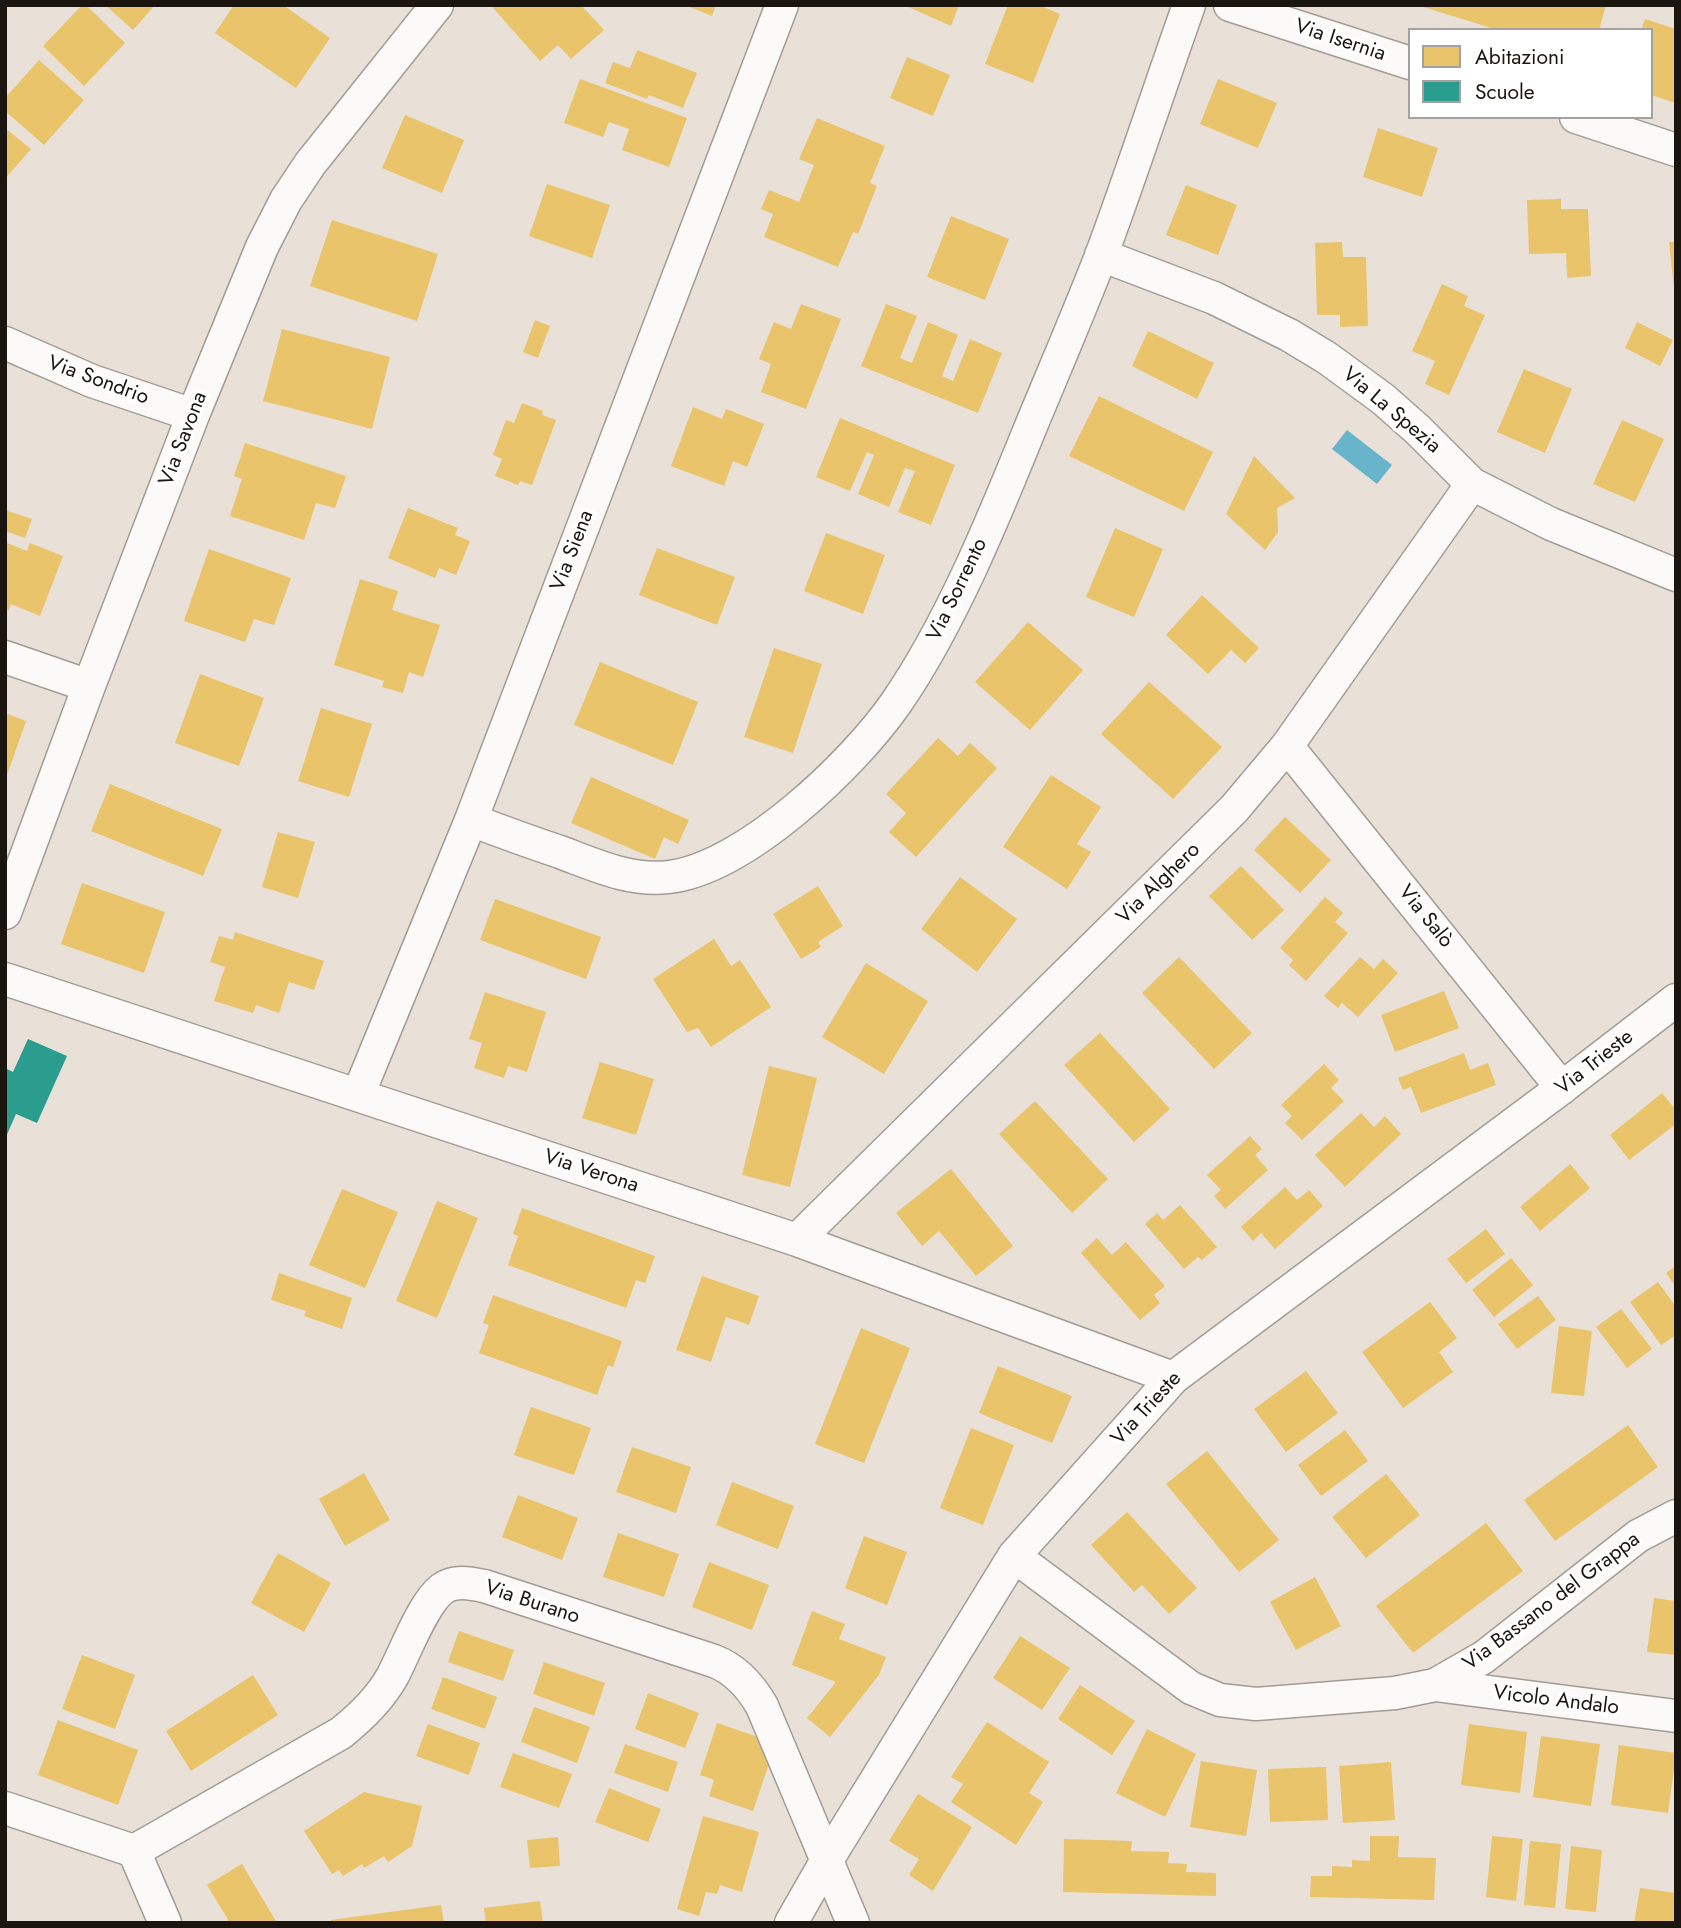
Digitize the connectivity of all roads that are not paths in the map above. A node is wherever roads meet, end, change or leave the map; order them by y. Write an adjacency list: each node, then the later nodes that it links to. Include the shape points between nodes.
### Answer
1 (438, 5): 10 (street, Via Savona, via 318,153 286,200)
2 (782, 5): 16 (street, Via Siena)
3 (1189, 5): 8 (street, Via Sorrento)
4 (1230, 5): 5 (street, Via Isernia)
5 (1408, 62)
6 (1582, 119): 7 (street)
7 (1676, 150)
8 (1101, 255): 11 (street, Via La Spezia, via 1214,298 1327,358 1401,415); 16 (street, Via Sorrento, via 1011,475 924,660 876,729 797,806 725,858 687,874 655,878 612,872)
9 (5, 343): 10 (street, Via Sondrio, via 92,381)
10 (193, 415): 14 (street, Via Savona)
11 (1472, 484): 12 (street, Via La Spezia, via 1550,524); 15 (street, Via Alghero)
12 (1676, 575)
13 (5, 657): 14 (street)
14 (89, 687): 17 (street, Via Savona)
15 (1287, 746): 20 (street, Via Salò); 22 (street, Via Alghero, via 1206,838)
16 (471, 820): 21 (street, Via Siena)
17 (5, 912)
18 (5, 979): 21 (street, Via Verona)
19 (1676, 1000): 20 (street, Via Trieste)
20 (1562, 1088): 23 (street, Via Trieste)
21 (358, 1095): 22 (street, Via Verona)
22 (797, 1240): 23 (street, Via Verona)
23 (1173, 1378): 25 (street, Via Trieste)
24 (1676, 1516): 26 (street, Via Bassano del Grappa, via 1638,1535 1484,1657)
25 (1014, 1556): 26 (street, Via Bassano del Grappa, via 1183,1682 1220,1700 1270,1704); 30 (street, Via Trieste)
26 (1435, 1685): 27 (street, Vicolo Andalo)
27 (1676, 1716)
28 (5, 1808): 29 (street)
29 (135, 1851): 30 (street, Via Burano, via 341,1732 367,1710 387,1684 435,1596 463,1583 714,1661 735,1674 762,1706); 31 (street)
30 (827, 1860): 32 (street, Via Trieste); 33 (street, Via Burano)
31 (165, 1923)
32 (792, 1923)
33 (853, 1923)

